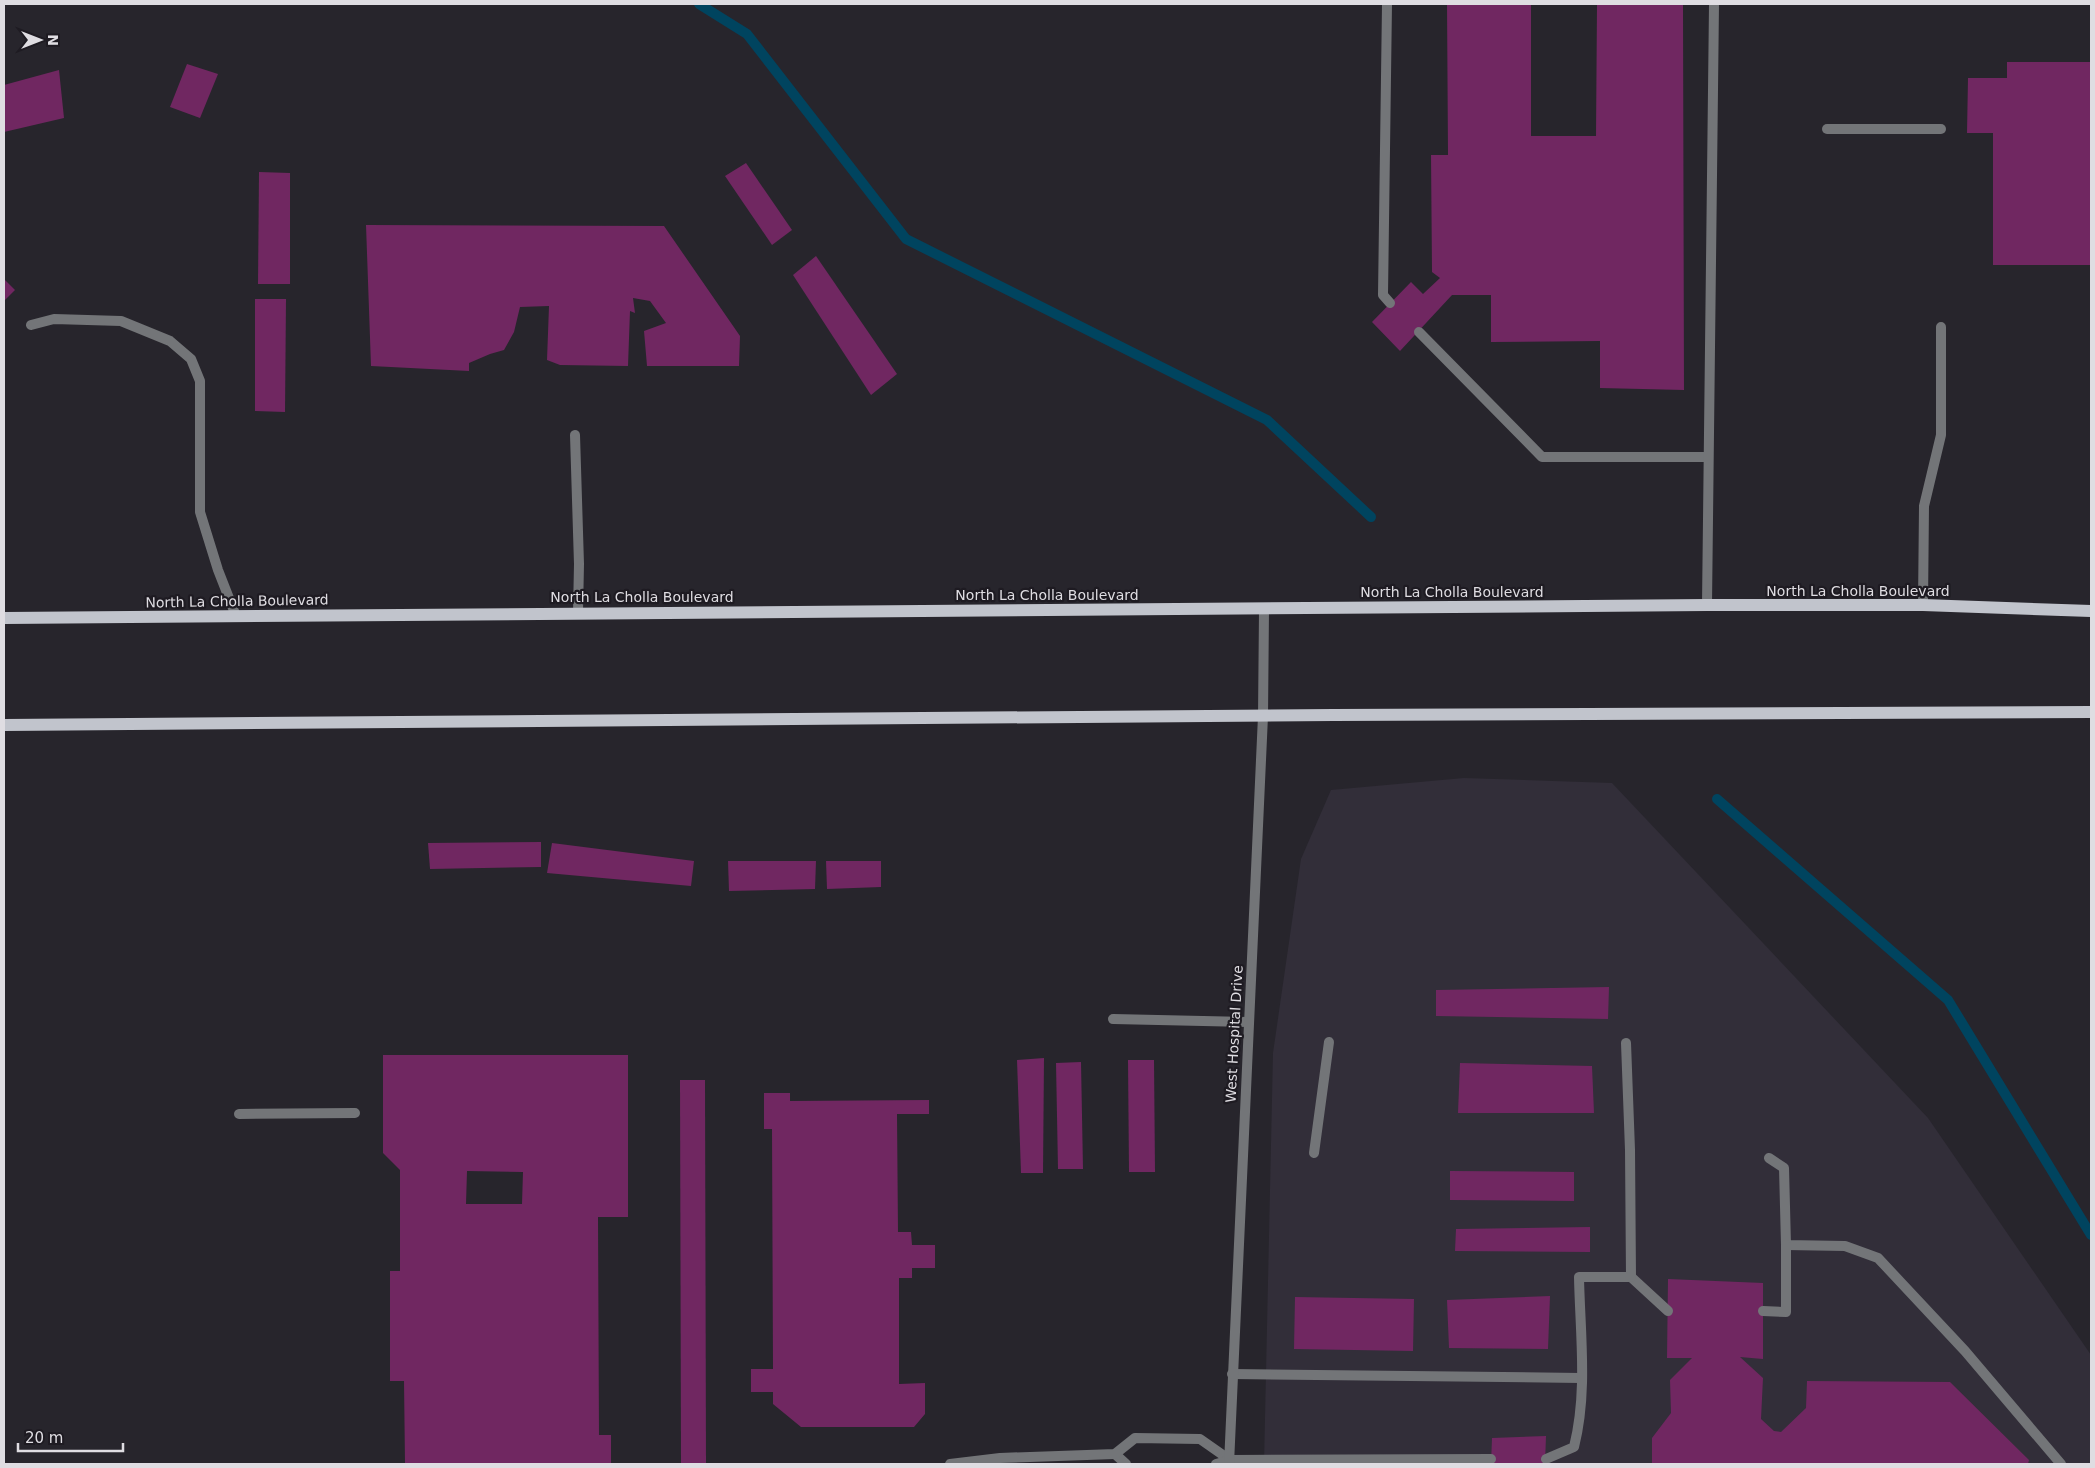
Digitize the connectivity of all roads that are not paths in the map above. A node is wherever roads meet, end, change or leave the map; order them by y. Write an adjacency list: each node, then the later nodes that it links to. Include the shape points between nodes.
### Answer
1 (1387, 4): 5 (street, via 1382,295)
2 (1714, 4): 10 (street)
3 (1827, 129): 4 (street)
4 (1941, 129)
5 (1390, 303)
6 (31, 325): 16 (street, via 54,319 121,321 170,341 191,359 200,381 200,512)
7 (1941, 327): 12 (street, via 1941,435 1924,506)
8 (1419, 332): 10 (street, via 1542,457)
9 (576, 436): 15 (street)
10 (1708, 457): 11 (street)
11 (1707, 605): 12 (main road, North La Cholla Boulevard); 13 (main road, North La Cholla Boulevard)
12 (1923, 605): 14 (main road, North La Cholla Boulevard)
13 (1264, 610): 15 (main road, North La Cholla Boulevard); 19 (street, West Hospital Drive)
14 (2091, 611)
15 (578, 612): 16 (main road, North La Cholla Boulevard)
16 (236, 616): 17 (main road, North La Cholla Boulevard)
17 (4, 618)
18 (2091, 712): 19 (main road)
19 (1263, 716): 20 (main road); 22 (street, West Hospital Drive)
20 (4, 726)
21 (1113, 1018): 22 (street)
22 (1248, 1022): 33 (street, West Hospital Drive)
23 (1329, 1042): 27 (street)
24 (1626, 1043): 30 (street)
25 (355, 1113): 26 (street)
26 (239, 1114)
27 (1314, 1153)
28 (1769, 1158): 29 (street, via 1784,1168)
29 (1786, 1245): 32 (street, via 1786,1312); 42 (street, via 1845,1246 1878,1258 1965,1351)
30 (1631, 1277): 31 (street); 34 (street, via 1579,1277)
31 (1668, 1311)
32 (1763, 1311)
33 (1232, 1374): 34 (street); 38 (street, West Hospital Drive)
34 (1581, 1378): 36 (street, via 1579,1428 1574,1447)
35 (1491, 1458): 38 (street)
36 (1546, 1458)
37 (1115, 1459): 38 (street, via 1135,1438 1200,1439); 39 (street, via 1000,1458); 40 (street)
38 (1230, 1463): 41 (street)
39 (950, 1464)
40 (1126, 1464)
41 (1216, 1464)
42 (2061, 1464)

